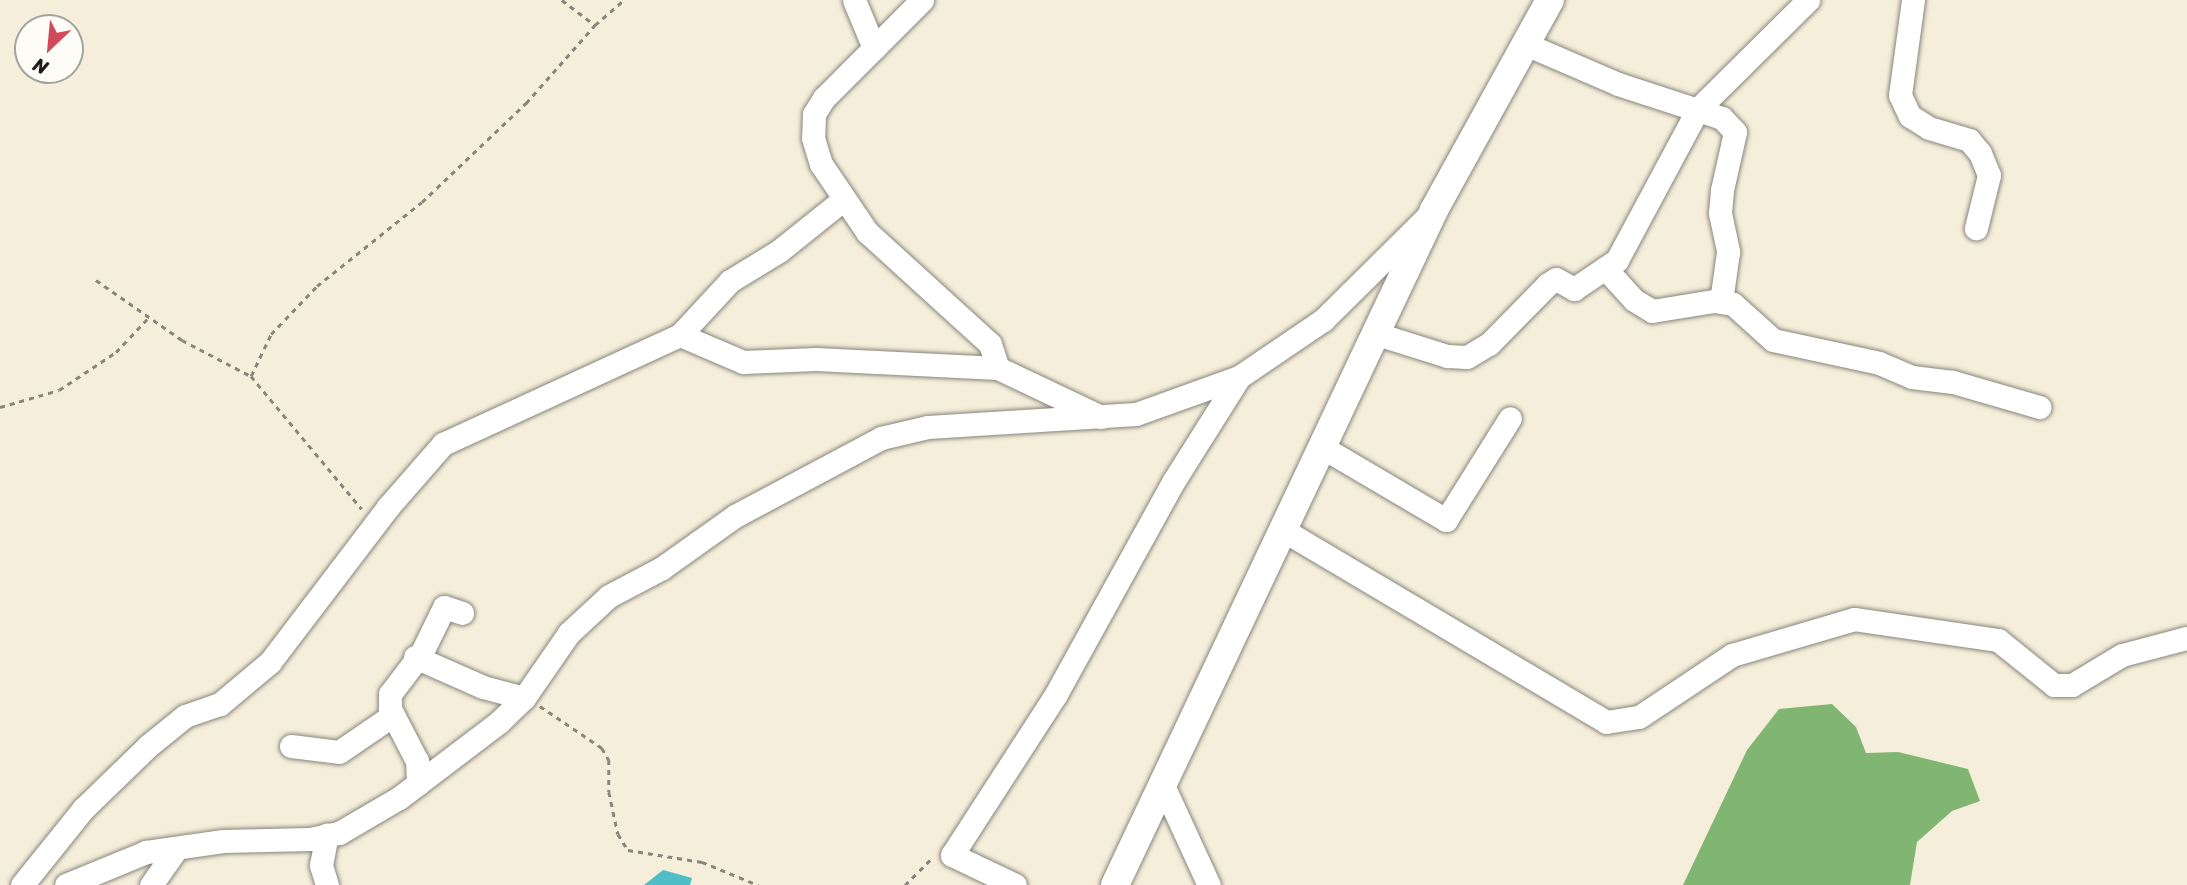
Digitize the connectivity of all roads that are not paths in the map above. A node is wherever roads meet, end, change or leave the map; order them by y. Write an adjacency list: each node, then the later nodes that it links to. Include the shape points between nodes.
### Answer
1 (854, 0): 7 (street)
2 (922, 0): 7 (street)
3 (1549, 0): 6 (main road)
4 (1808, 0): 8 (street)
5 (1913, 0): 11 (street, via 1900,95 1910,116 1929,128 1969,140 1980,153 1989,175)
6 (1523, 43): 8 (street, via 1618,84); 10 (main road)
7 (874, 48): 9 (street, via 814,114 821,164)
8 (1698, 109): 12 (street, via 1617,260); 13 (street, via 1722,118 1735,132 1720,213 1728,252)
9 (844, 200): 15 (street, via 779,251 730,281); 16 (street, via 867,232 990,344)
10 (1434, 210): 14 (main road); 17 (street, via 1323,320)
11 (1976, 228)
12 (1605, 268): 13 (street, via 1634,300 1652,311); 14 (street, via 1574,289 1556,279 1548,284 1489,344 1467,357 1447,356)
13 (1721, 302): 18 (street, via 1733,304 1773,340 1879,363 1912,377 1953,382)
14 (1374, 333): 21 (main road)
15 (680, 335): 16 (street, via 743,362 816,359); 33 (street, via 443,444 270,662 220,704 185,716 148,746 83,809)
16 (998, 368): 19 (street)
17 (1238, 377): 19 (street, via 1136,414); 37 (street, via 1173,482 1056,694 952,855)
18 (2039, 408)
19 (1102, 418): 26 (street, via 928,428 881,438 735,516 662,568 609,596 569,633)
20 (1510, 418): 21 (street, via 1446,520)
21 (1322, 447): 22 (main road)
22 (1283, 530): 24 (street, via 1606,722 1639,717 1732,655 1854,619 1998,640 2054,685 2072,685 2122,655); 29 (main road)
23 (463, 612): 25 (street, via 444,607)
24 (2187, 638)
25 (415, 657): 26 (street, via 483,687); 27 (street, via 390,694)
26 (524, 698): 30 (street)
27 (393, 715): 28 (street, via 339,752); 30 (street, via 412,746)
28 (291, 746)
29 (1162, 783): 38 (main road); 39 (street)
30 (418, 784): 31 (street)
31 (327, 835): 32 (street); 36 (street, via 321,865)
32 (177, 848): 34 (street, via 119,860); 35 (street)
33 (22, 885)
34 (66, 885)
35 (151, 885)
36 (327, 885)
37 (1015, 885)
38 (1115, 885)
39 (1209, 885)

